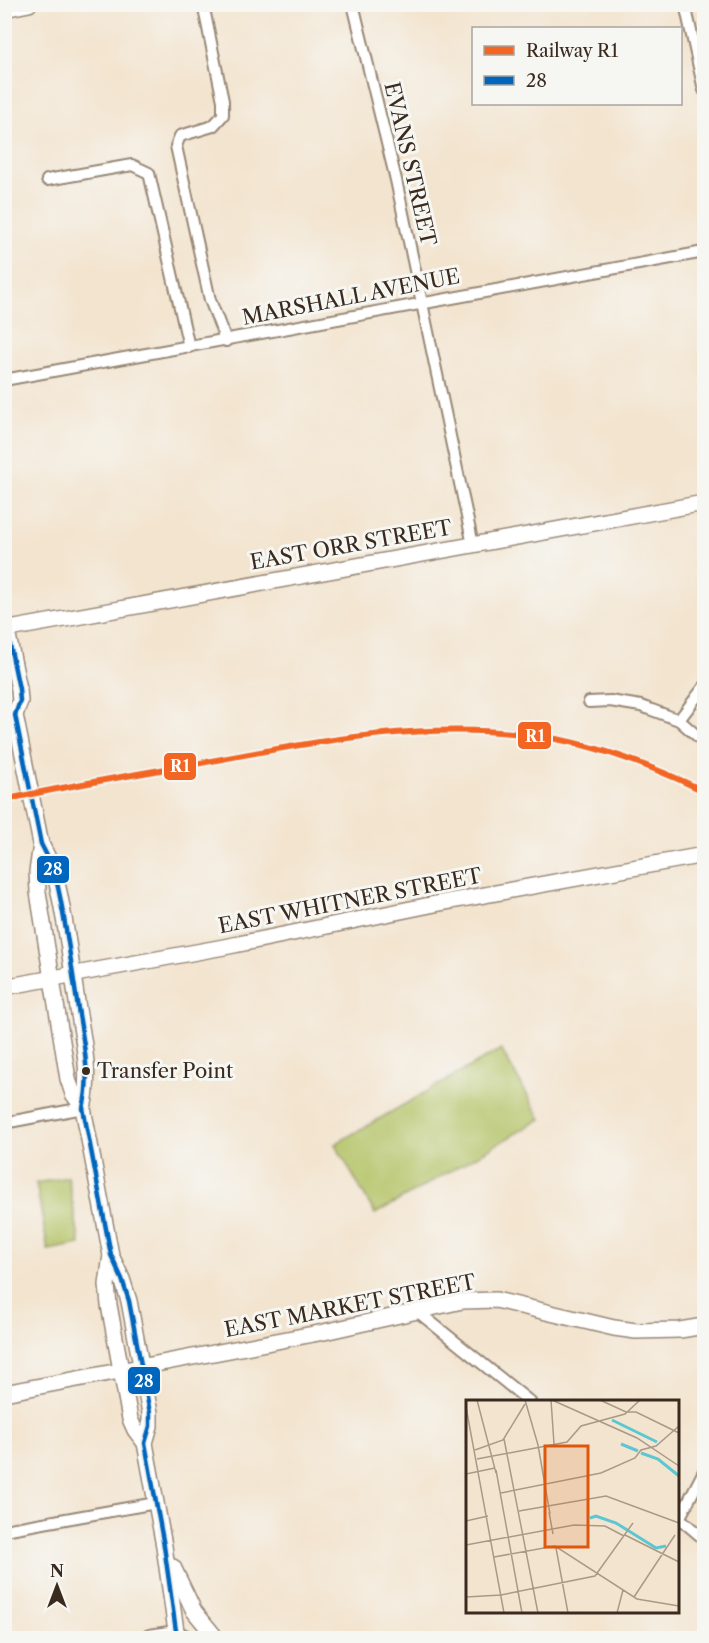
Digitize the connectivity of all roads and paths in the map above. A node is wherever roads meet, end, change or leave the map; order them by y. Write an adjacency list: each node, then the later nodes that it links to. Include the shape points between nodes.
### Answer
1 (29, 4): 5 (street)
2 (203, 4): 10 (street, via 223,115 213,126 180,136 176,146 210,300)
3 (353, 4): 9 (street, EVANS STREET)
4 (685, 4): 6 (street)
5 (4, 9)
6 (705, 90)
7 (47, 180): 11 (street, via 132,165 149,173)
8 (705, 252): 9 (street, MARSHALL AVENUE)
9 (421, 302): 10 (street, MARSHALL AVENUE); 14 (street, EVANS STREET)
10 (226, 341): 11 (street, MARSHALL AVENUE)
11 (189, 347): 12 (street, MARSHALL AVENUE)
12 (4, 380)
13 (705, 503): 14 (street, EAST ORR STREET)
14 (473, 545): 15 (street, EAST ORR STREET)
15 (5, 625): 18 (street, via 20,701)
16 (705, 687): 19 (street)
17 (589, 702): 19 (street, via 641,706)
18 (8, 712): 21 (street)
19 (679, 720): 20 (street)
20 (705, 742)
21 (41, 844): 23 (street, via 57,883); 24 (street, via 38,892)
22 (705, 855): 23 (street, EAST WHITNER STREET)
23 (73, 975): 24 (street, EAST WHITNER STREET); 26 (street, via 87,1074)
24 (52, 979): 25 (street, EAST WHITNER STREET); 26 (street, via 68,1079)
25 (4, 987)
26 (84, 1108): 27 (street); 28 (street)
27 (4, 1123)
28 (111, 1255): 31 (street, via 129,1301); 32 (street, via 107,1285)
29 (417, 1311): 30 (street, EAST MARKET STREET, via 462,1300 488,1299 636,1331); 31 (street, EAST MARKET STREET); 34 (street)
30 (705, 1326)
31 (142, 1368): 32 (street, EAST MARKET STREET); 35 (street, via 150,1413)
32 (121, 1372): 33 (street, EAST MARKET STREET); 35 (street, via 130,1419)
33 (4, 1394)
34 (529, 1400)
35 (145, 1443): 37 (street)
36 (705, 1471): 38 (street)
37 (156, 1503): 40 (street); 42 (street)
38 (679, 1516)
39 (679, 1519): 41 (street)
40 (4, 1530)
41 (705, 1539)
42 (164, 1546): 43 (street); 45 (street, via 194,1611)
43 (179, 1637): 44 (main road)
44 (150, 1638)
45 (216, 1638)

